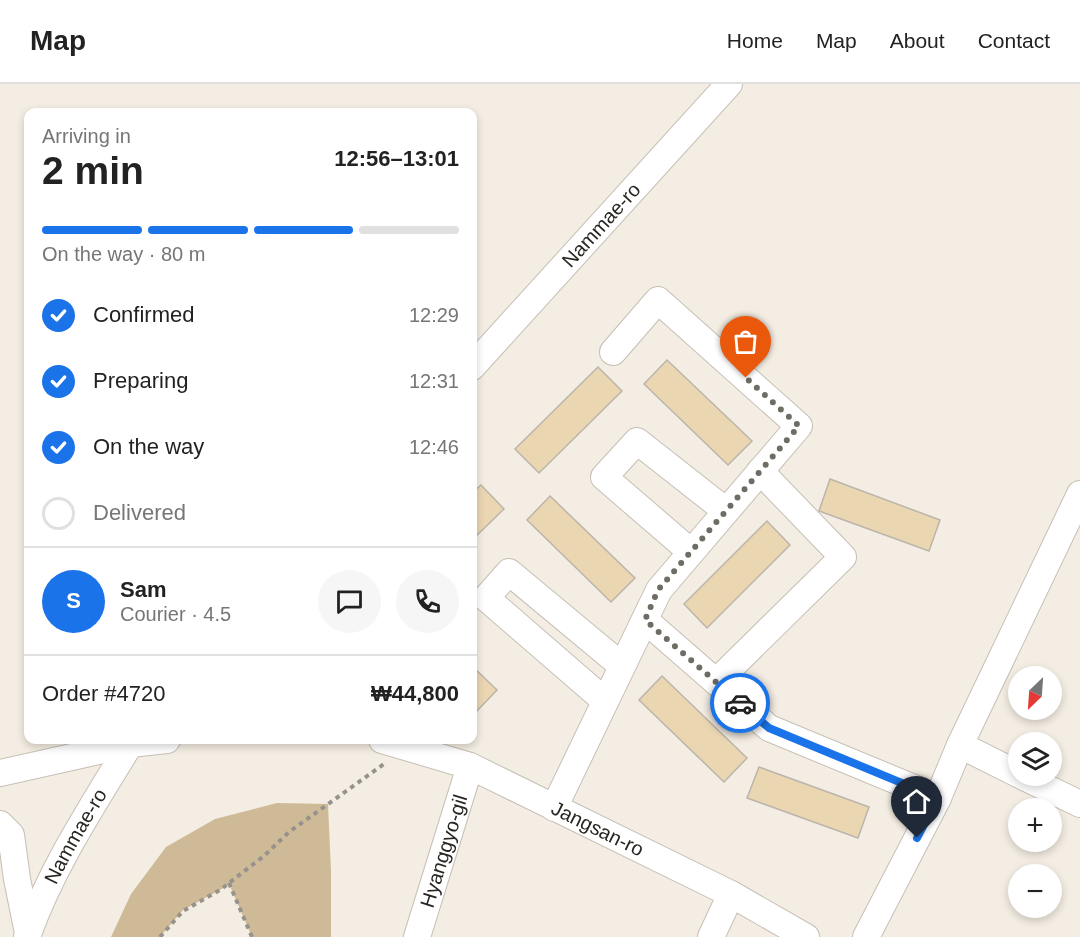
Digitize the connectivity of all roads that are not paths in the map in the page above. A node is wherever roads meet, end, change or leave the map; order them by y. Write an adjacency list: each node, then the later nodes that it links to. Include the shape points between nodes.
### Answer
1 (729, 84): 3 (street, Nammae-ro)
2 (614, 352): 4 (street, via 658,300 799,426)
3 (477, 361)
4 (760, 471): 6 (street); 10 (street, via 843,558)
5 (1080, 494): 15 (street)
6 (726, 511): 7 (street); 7 (street, via 637,441 604,477)
7 (691, 552): 8 (street, via 658,590)
8 (645, 620): 9 (street); 10 (street)
9 (622, 666): 11 (street); 11 (street, via 509,572 486,598)
10 (716, 682): 20 (street, via 769,728)
11 (605, 701): 22 (street)
12 (123, 744): 18 (street)
13 (131, 744): 25 (street, Nammae-ro, via 48,885)
14 (397, 744): 16 (street, Jangsan-ro)
15 (960, 745): 17 (street); 20 (street)
16 (470, 766): 22 (street, Jangsan-ro); 26 (street, Hyanggyo-gil)
17 (1008, 769)
18 (0, 773)
19 (1043, 786): 21 (street)
20 (938, 798): 29 (street)
21 (1080, 804)
22 (554, 808): 24 (street, Jangsan-ro)
23 (0, 824): 25 (street, via 11,835)
24 (731, 894): 27 (street); 28 (street, Jangsan-ro)
25 (28, 935)
26 (417, 937)
27 (711, 937)
28 (806, 937)
29 (866, 937)

